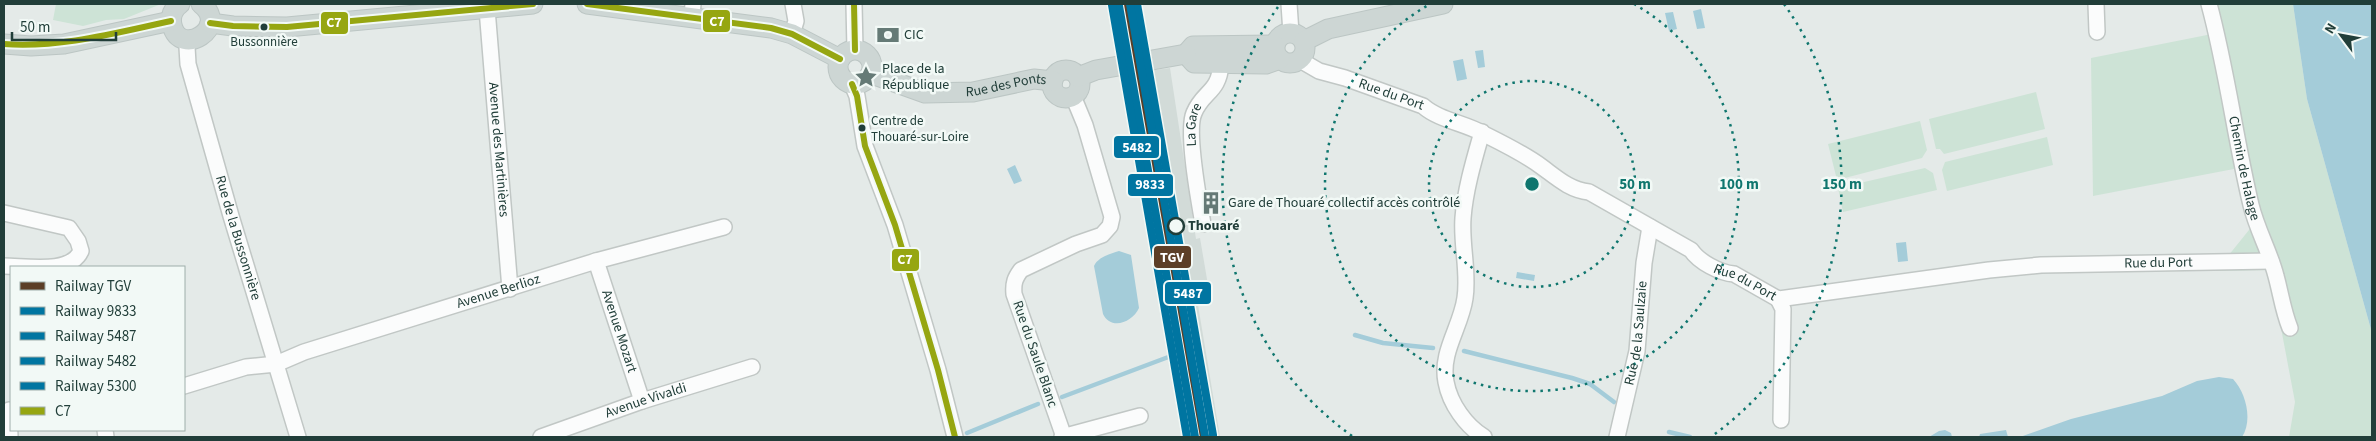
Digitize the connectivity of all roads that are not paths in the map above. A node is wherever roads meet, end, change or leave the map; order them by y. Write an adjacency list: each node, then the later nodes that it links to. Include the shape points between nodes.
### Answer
1 (180, 4): 13 (main road)
2 (202, 4): 14 (main road)
3 (533, 4): 11 (main road)
4 (587, 4): 12 (main road)
5 (793, 4): 16 (street, via 796,22)
6 (854, 4): 21 (street)
7 (1289, 4): 17 (street)
8 (1443, 4): 17 (main road)
9 (2096, 4): 15 (street)
10 (2209, 4): 36 (street, Chemin de Halage, via 2251,204 2258,232)
11 (487, 9): 14 (main road, via 287,27); 38 (street, Avenue des Martinières)
12 (693, 10): 16 (main road)
13 (171, 21): 18 (main road, via 175,32); 19 (main road, via 64,44)
14 (210, 23): 18 (main road, via 204,35)
15 (2097, 32)
16 (786, 33): 21 (main road)
17 (1297, 37): 20 (main road, via 1281,36); 23 (main road, via 1305,51)
18 (192, 40): 41 (street, Rue de la Bussonnière, via 187,47 188,64)
19 (4, 44)
20 (1278, 52): 22 (main road, via 1193,46); 23 (main road, via 1290,63); 24 (main road, via 1266,64)
21 (848, 54): 25 (main road, via 868,55); 28 (main road, via 838,65 841,77)
22 (1177, 56): 24 (main road, via 1194,63); 26 (main road, via 1103,68)
23 (1300, 60): 30 (street, Rue du Port, via 1319,71 1423,106 1430,112)
24 (1221, 64): 32 (street, La Gare, via 1216,86 1196,108 1192,119)
25 (872, 74): 27 (main road, Rue des Ponts, via 925,93 972,92 1034,79); 28 (main road, via 864,82)
26 (1078, 77): 27 (main road, via 1066,70); 29 (main road, via 1079,90)
27 (1053, 81): 29 (main road, via 1054,90 1060,96)
28 (852, 84): 51 (street, via 865,146 895,225)
29 (1073, 96): 52 (street, Rue du Saule Blanc, via 1085,125 1112,217 1110,226 1102,235 1021,270 1013,286)
30 (1482, 132): 34 (street, Rue du Port, via 1560,181 1578,191 1589,192); 53 (street, via 1463,218 1466,296 1462,315 1447,349 1445,381 1459,412)
31 (4, 213): 37 (street, via 69,228 81,251 78,258 61,266)
32 (1203, 224)
33 (724, 227): 35 (street, Avenue Berlioz)
34 (1650, 227): 39 (street, Rue du Port, via 1726,274 1734,274); 54 (street, Rue de la Saulzaie, via 1637,350)
35 (596, 261): 38 (street, Avenue Berlioz); 44 (street, Avenue Mozart)
36 (2271, 262): 39 (street, Rue du Port, via 2042,265); 40 (street, Chemin de Halage)
37 (4, 266)
38 (510, 289): 41 (street, Avenue Berlioz, via 304,352)
39 (1778, 299): 47 (street, via 1783,309)
40 (2290, 328)
41 (276, 364): 43 (street, Avenue Berlioz, via 246,367); 49 (street, Rue de la Bussonnière)
42 (752, 367): 44 (street, Avenue Vivaldi)
43 (185, 386)
44 (642, 401): 50 (street, Avenue Vivaldi)
45 (8, 409): 48 (street)
46 (1140, 416): 52 (street)
47 (1781, 420)
48 (10, 437)
49 (298, 437)
50 (540, 437)
51 (955, 437)
52 (1064, 437)
53 (1484, 437)
54 (1617, 437)

